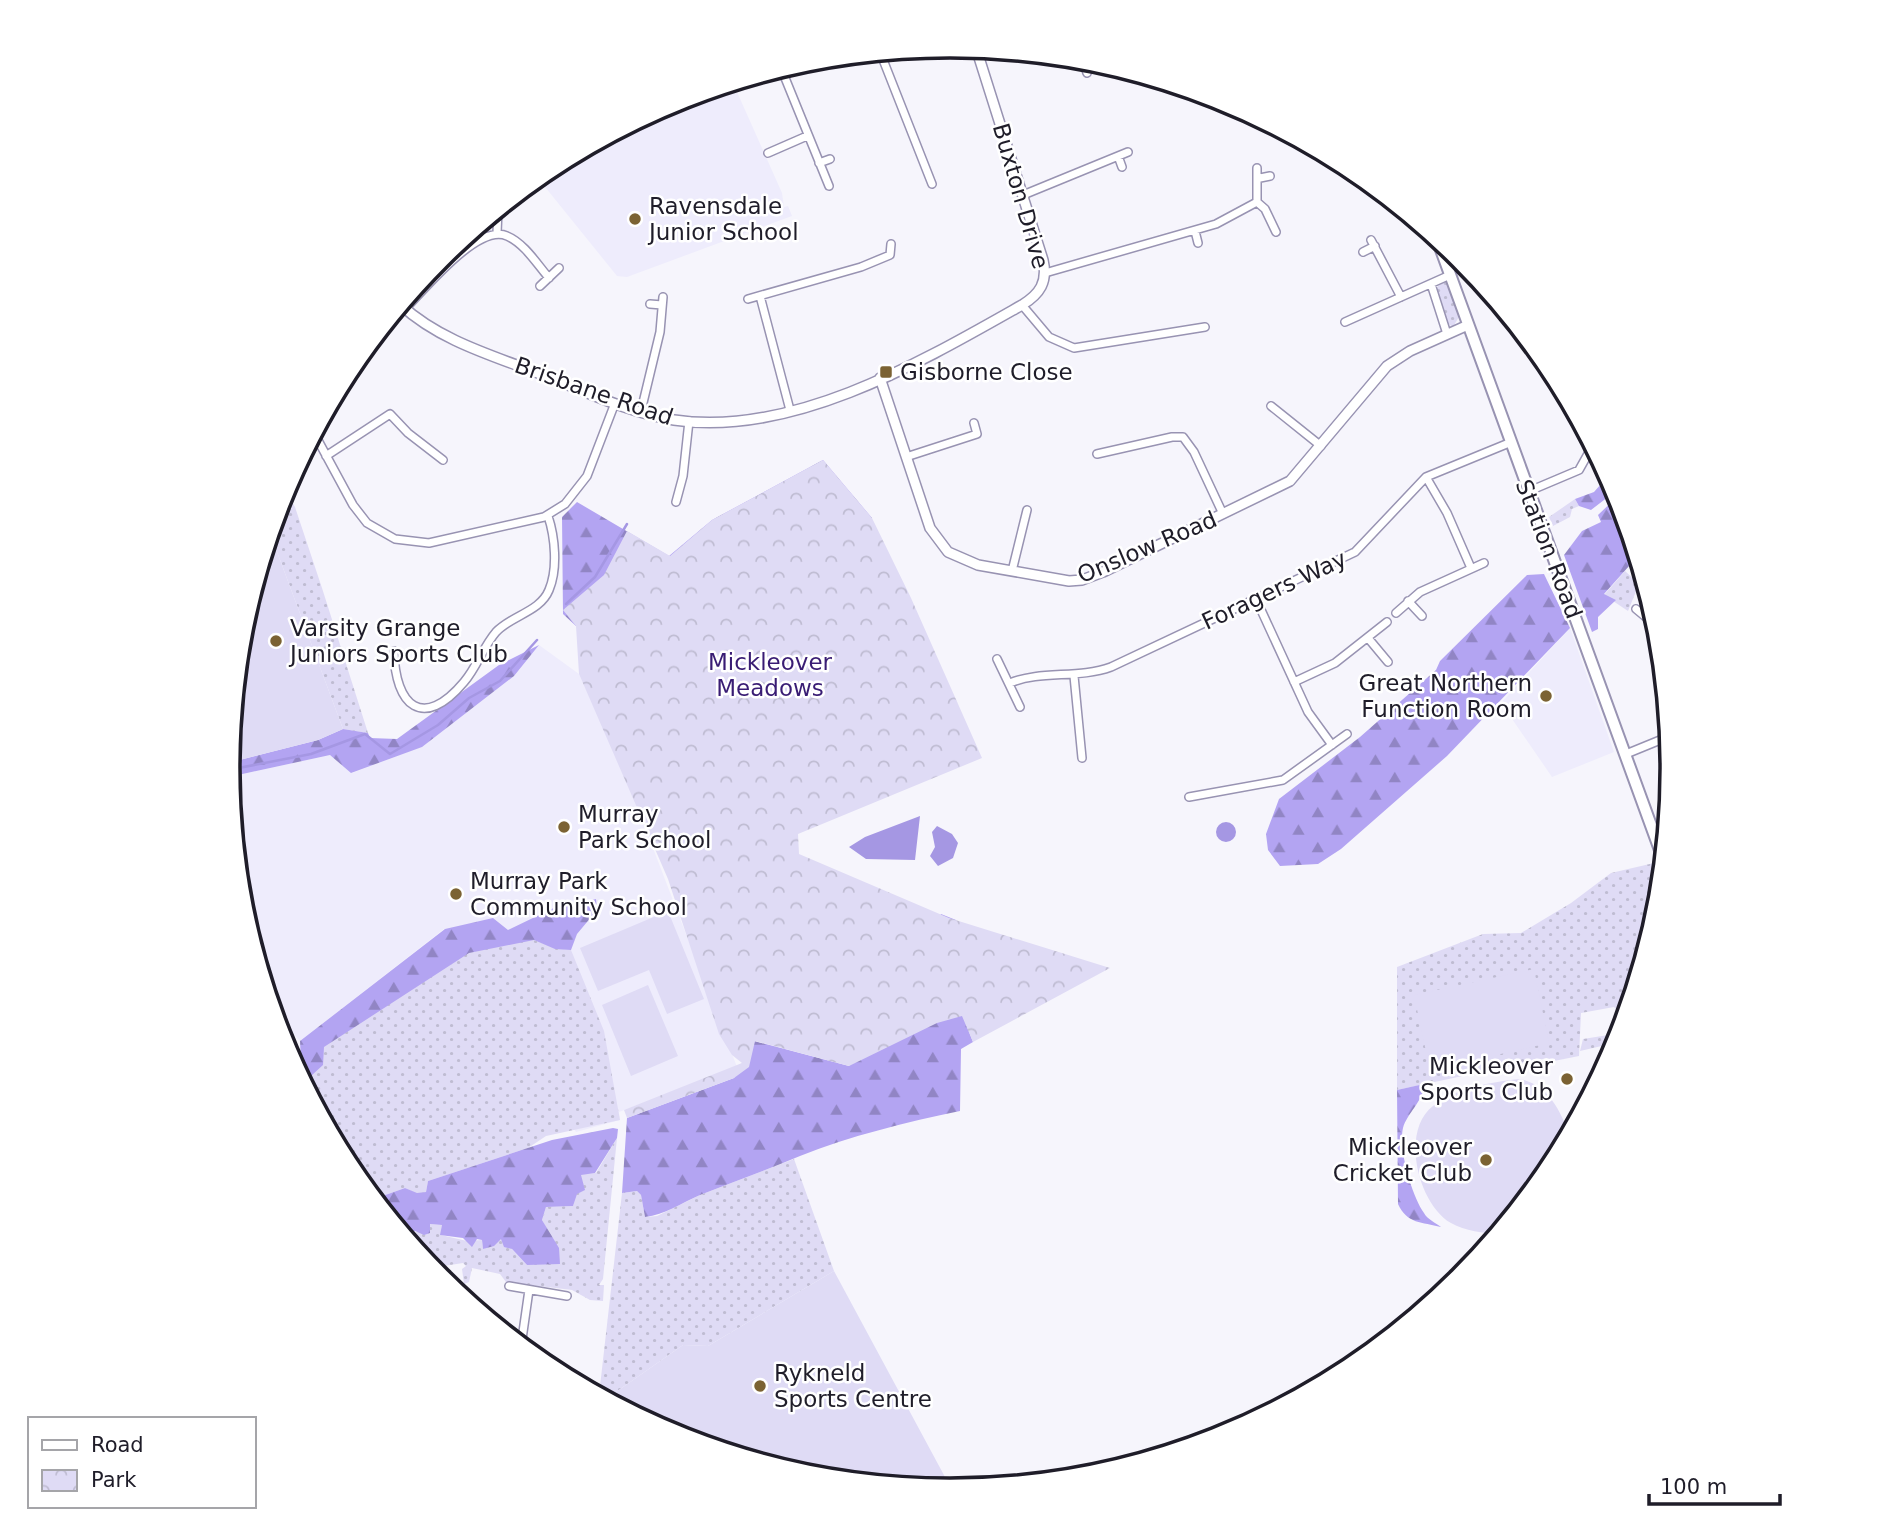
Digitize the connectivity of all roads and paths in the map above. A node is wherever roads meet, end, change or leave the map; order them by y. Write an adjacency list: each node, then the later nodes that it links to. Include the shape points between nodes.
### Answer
1 (979, 59): 18 (street, Buxton Drive)
2 (884, 61): 6 (street)
3 (785, 78): 4 (street)
4 (807, 136): 8 (street); 11 (street)
5 (928, 145): 6 (street)
6 (918, 149): 16 (street)
7 (1128, 152): 9 (street)
8 (768, 153)
9 (1118, 156): 12 (street); 18 (street)
10 (830, 159): 11 (street)
11 (819, 163): 17 (street)
12 (1122, 167)
13 (1257, 168): 15 (street)
14 (1270, 176): 15 (street)
15 (1260, 178): 19 (street)
16 (932, 184)
17 (828, 186)
18 (1023, 195): 30 (street, Buxton Drive)
19 (1257, 202): 21 (street); 22 (street, via 1265,208)
20 (497, 222): 23 (street)
21 (1195, 231): 24 (street); 30 (street)
22 (1276, 232)
23 (497, 233): 28 (street, via 478,239); 32 (street, via 514,239)
24 (1198, 243)
25 (891, 244): 35 (street, via 890,255 862,267)
26 (1363, 252): 36 (street, via 1373,243)
27 (1444, 257): 31 (main road, Station Road)
28 (447, 267)
29 (559, 268): 32 (street)
30 (1045, 273): 39 (street, Buxton Drive, via 1037,295)
31 (1450, 275): 33 (street); 42 (main road, Station Road)
32 (549, 278): 34 (street)
33 (1431, 284): 36 (street); 44 (street)
34 (540, 286)
35 (760, 296): 37 (street); 50 (street)
36 (1401, 297): 41 (street)
37 (748, 299)
38 (650, 304): 51 (street, via 663,301)
39 (1022, 305): 43 (street, via 1049,337 1074,348); 45 (street, Buxton Drive)
40 (408, 311): 46 (street, Brisbane Road, via 468,346)
41 (1345, 322)
42 (1468, 326): 44 (street, Onslow Road); 57 (main road, Station Road)
43 (1205, 327)
44 (1447, 334): 58 (street, Onslow Road, via 1387,366)
45 (880, 379): 50 (street, Brisbane Road); 63 (street, Onslow Road)
46 (615, 403): 51 (street, Brisbane Road); 73 (street, via 584,483)
47 (385, 405): 53 (street)
48 (1271, 406): 52 (street)
49 (1287, 406): 52 (street)
50 (790, 410): 54 (street, Brisbane Road, via 736,422)
51 (641, 411): 54 (street, Brisbane Road)
52 (1280, 413): 58 (street)
53 (390, 414): 62 (street); 64 (street)
54 (689, 421): 67 (street)
55 (974, 423): 63 (street, via 977,434)
56 (319, 443): 62 (street)
57 (1509, 443): 66 (street, Foragers Way); 69 (main road, Station Road)
58 (1321, 446): 72 (street, Onslow Road, via 1290,481)
59 (1109, 452): 60 (street); 65 (street); 72 (street, via 1183,437)
60 (1097, 454)
61 (1588, 454): 69 (street, via 1579,470)
62 (326, 456): 73 (street, via 362,518 400,540 442,541)
63 (906, 457): 76 (street, Onslow Road, via 930,528 943,548 969,563)
64 (443, 460)
65 (1111, 461)
66 (1426, 477): 75 (street); 77 (street, Foragers Way, via 1355,552)
67 (681, 486): 68 (street); 70 (street)
68 (692, 489)
69 (1527, 492): 95 (main road, Station Road)
70 (676, 502)
71 (1027, 510): 76 (street, via 1029,520)
72 (1223, 514): 76 (street, Onslow Road, via 1082,580)
73 (548, 516): 85 (street, via 554,570 548,592 539,604 500,629 457,690 430,708 412,706 398,685)
74 (1484, 563): 75 (street)
75 (1471, 568): 78 (street)
76 (1012, 571)
77 (1256, 599): 88 (street, Foragers Way, via 1111,667); 89 (street)
78 (1408, 601): 80 (street); 81 (street)
79 (1636, 609): 82 (street)
80 (1396, 613)
81 (1422, 616)
82 (1644, 616)
83 (1387, 622): 84 (street)
84 (1368, 638): 87 (street); 89 (street, via 1335,663)
85 (394, 650)
86 (997, 659): 90 (street)
87 (1388, 662)
88 (1074, 676): 90 (street, Foragers Way); 96 (street)
89 (1294, 682): 94 (street, via 1308,712)
90 (1010, 683): 91 (street)
91 (1020, 708)
92 (1347, 734): 94 (street)
93 (1660, 740): 95 (street)
94 (1332, 745): 97 (street, via 1283,780)
95 (1626, 754): 98 (main road, Station Road)
96 (1082, 758)
97 (1189, 797)
98 (1657, 841)
99 (509, 1286): 100 (street)
100 (529, 1290): 101 (street); 102 (street)
101 (567, 1296)
102 (523, 1334)

